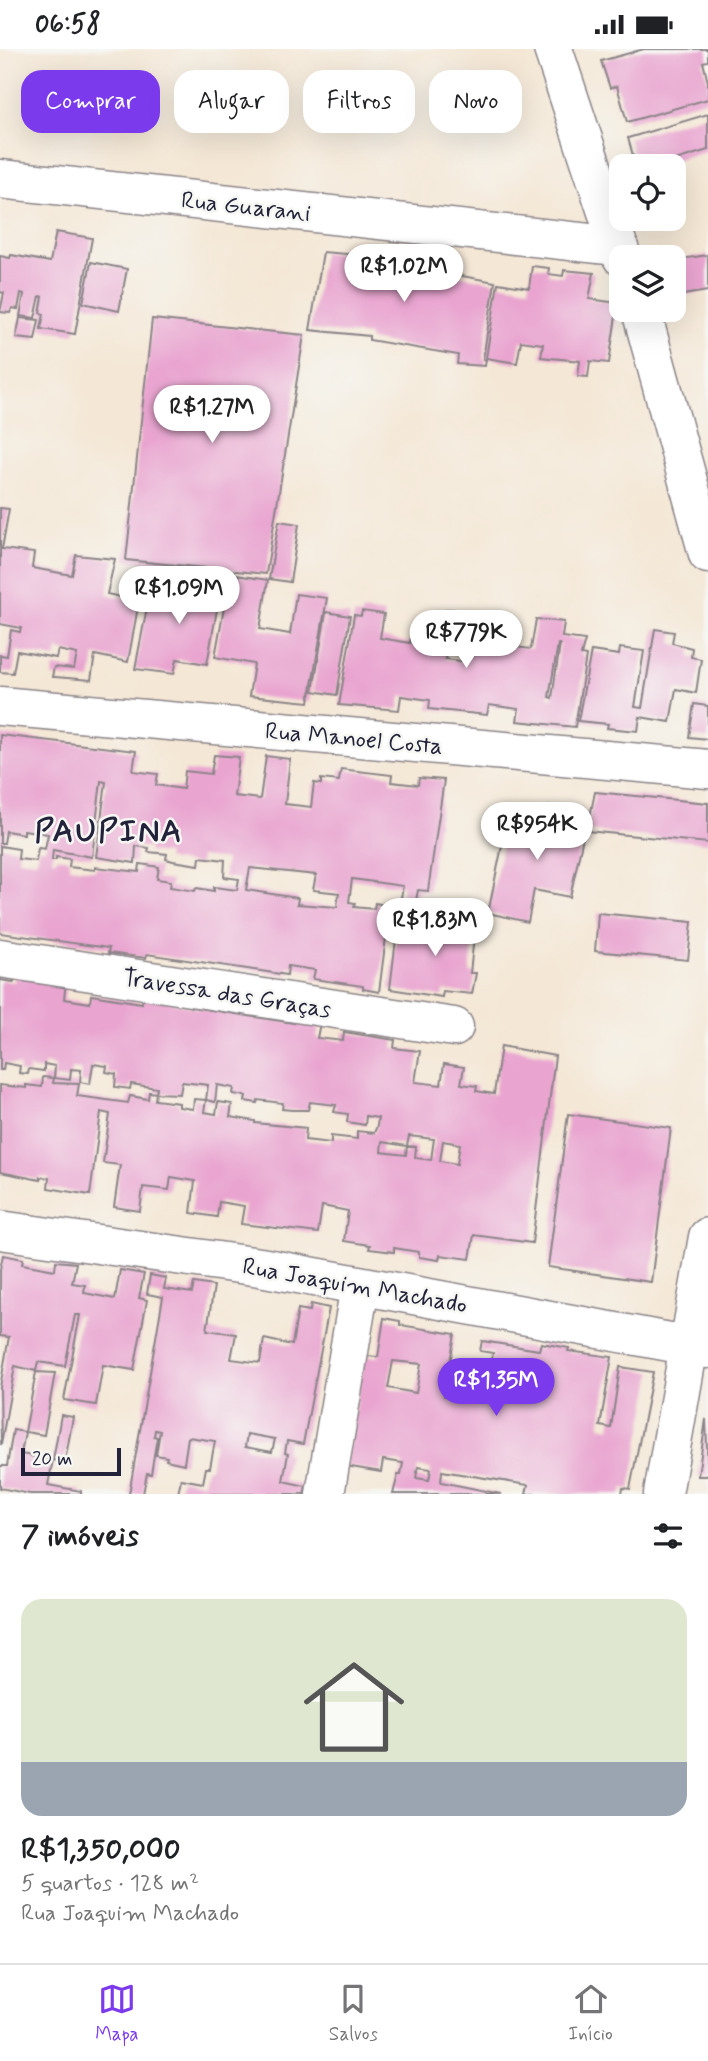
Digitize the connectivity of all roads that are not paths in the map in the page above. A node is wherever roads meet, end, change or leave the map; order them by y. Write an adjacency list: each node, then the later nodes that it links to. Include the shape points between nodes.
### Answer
1 (553, 49): 3 (street)
2 (0, 179): 4 (street, Rua Guarani)
3 (617, 245)
4 (609, 250)
5 (644, 322): 6 (street)
6 (708, 554)
7 (0, 706): 8 (street, Rua Manoel Costa)
8 (708, 769)
9 (0, 958): 10 (street, Travessa das Graças)
10 (454, 1027)
11 (0, 1230): 13 (street, Rua Joaquim Machado)
12 (708, 1237): 14 (street)
13 (360, 1286): 14 (street, Rua Joaquim Machado); 15 (street)
14 (698, 1347): 16 (street)
15 (324, 1494)
16 (663, 1494)

